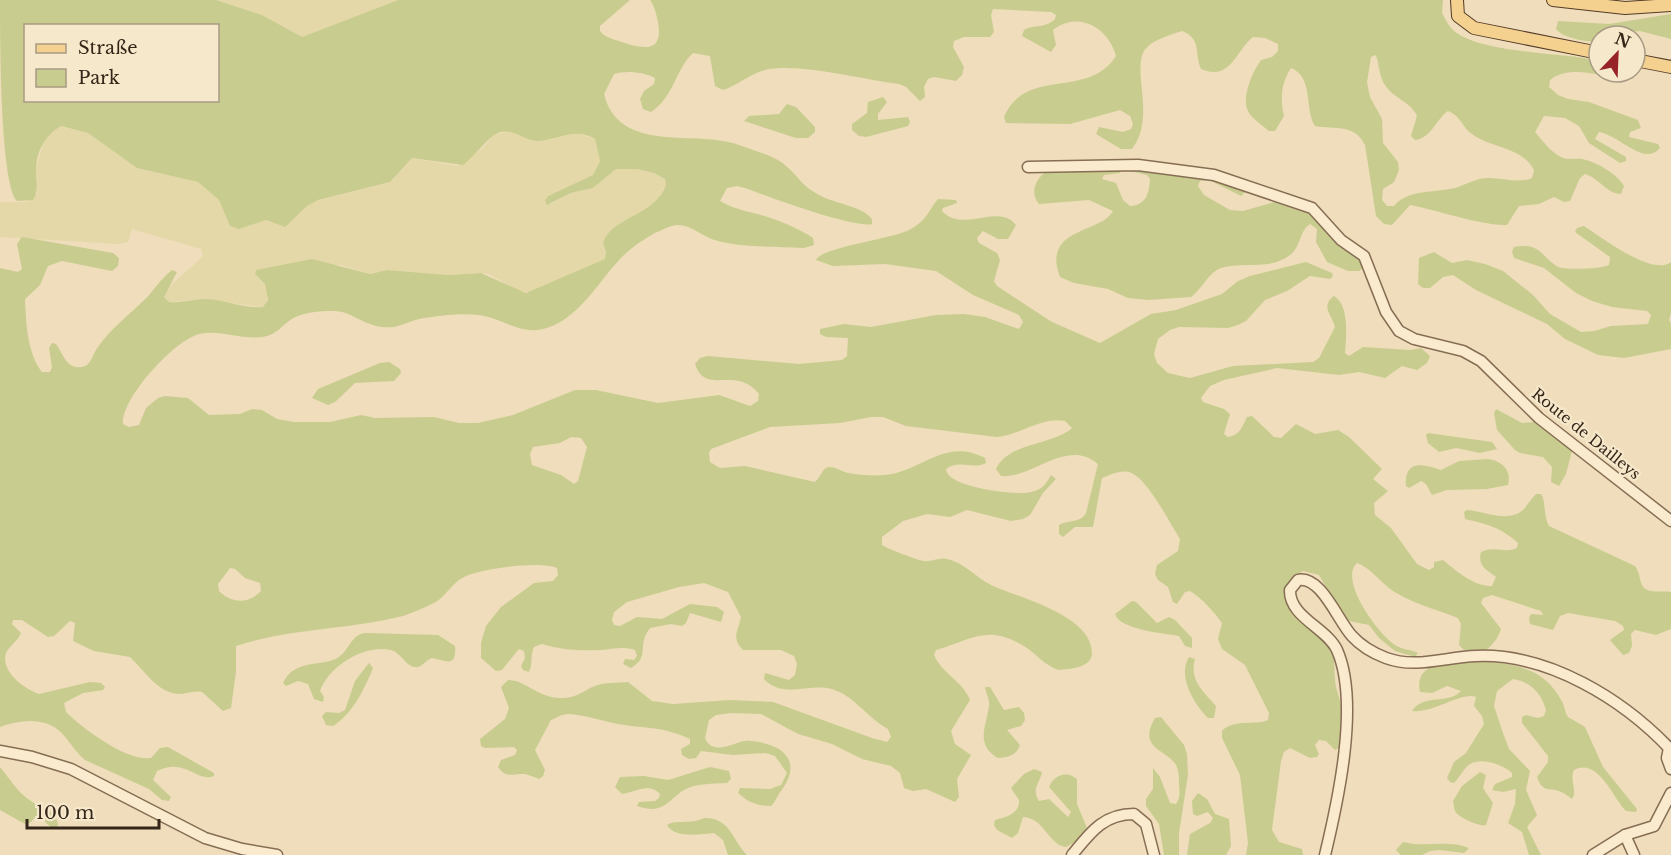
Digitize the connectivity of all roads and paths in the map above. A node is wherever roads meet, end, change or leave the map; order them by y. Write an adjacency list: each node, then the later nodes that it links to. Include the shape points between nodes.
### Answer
1 (1457, 0): 4 (main road, via 1458,16 1474,28)
2 (1553, 0): 3 (main road, via 1625,8)
3 (1671, 5)
4 (1587, 51)
5 (1647, 62): 6 (main road)
6 (1671, 67)
7 (1028, 167): 8 (street, Route de Dailleys, via 1138,165 1214,175 1312,208 1341,240 1364,256 1386,312 1399,331 1407,337 1476,357 1539,418)
8 (1671, 521)
9 (1670, 749): 11 (street, via 1667,758); 17 (street, via 1613,699 1584,683 1537,666 1495,657 1411,663 1378,655 1351,635 1315,584 1307,579 1298,580 1290,590 1292,602 1333,644 1345,688 1342,775)
10 (0, 751): 14 (street, via 71,769 205,838)
11 (1671, 768)
12 (1671, 794): 13 (street, via 1654,826)
13 (1625, 835): 18 (street); 19 (street)
14 (277, 855)
15 (1072, 855): 16 (street, via 1098,824 1134,814 1146,824)
16 (1154, 855)
17 (1325, 855)
18 (1593, 855)
19 (1634, 855)

